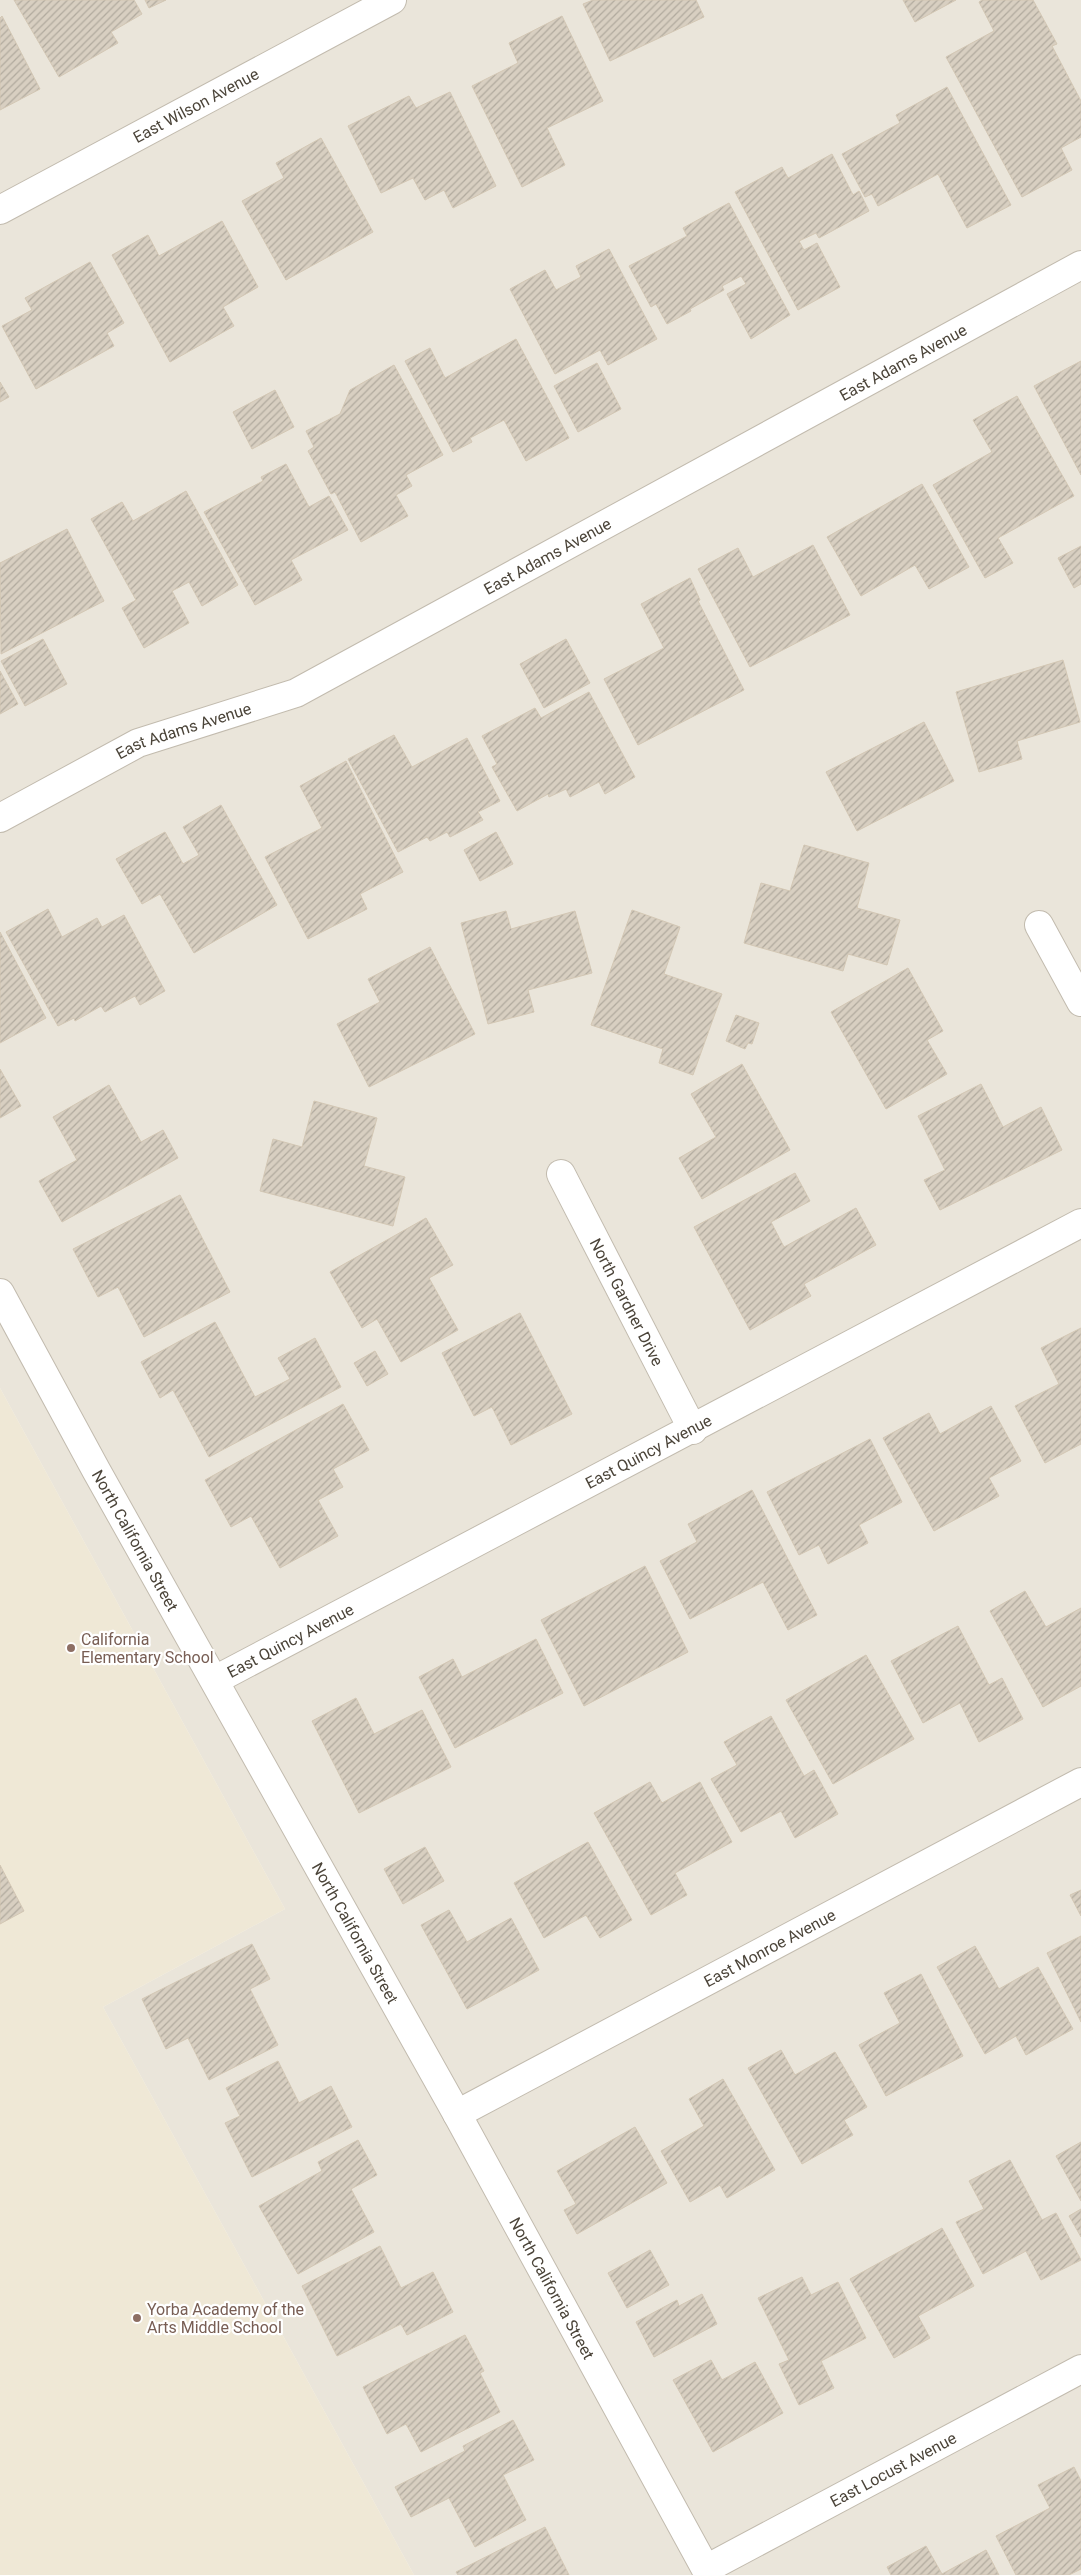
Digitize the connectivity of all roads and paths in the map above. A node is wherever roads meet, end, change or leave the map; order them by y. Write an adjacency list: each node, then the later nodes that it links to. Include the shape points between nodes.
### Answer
1 (392, 0): 2 (street, East Wilson Avenue)
2 (0, 210)
3 (1081, 265): 4 (street, East Adams Avenue, via 296,692 138,743)
4 (0, 818)
5 (1039, 925): 6 (street)
6 (1081, 1002)
7 (561, 1174): 10 (street, North Gardner Drive)
8 (1081, 1223): 10 (street, East Quincy Avenue)
9 (0, 1293): 11 (street, North California Street)
10 (692, 1430): 11 (street, East Quincy Avenue)
11 (215, 1680): 13 (street, North California Street)
12 (1081, 1782): 13 (street, East Monroe Avenue)
13 (457, 2114): 15 (street, North California Street)
14 (1081, 2369): 15 (street, East Locust Avenue)
15 (708, 2572)

